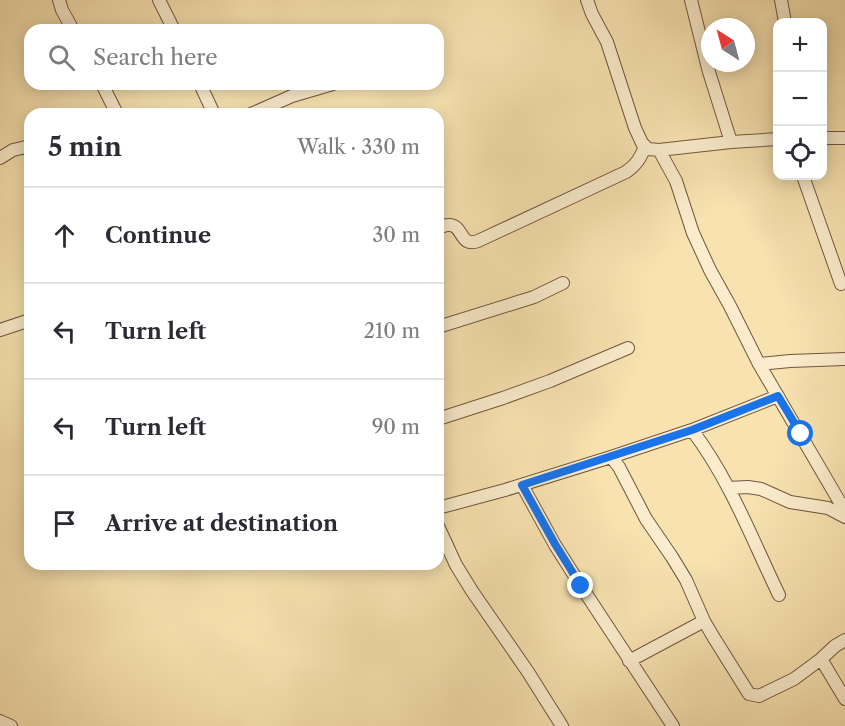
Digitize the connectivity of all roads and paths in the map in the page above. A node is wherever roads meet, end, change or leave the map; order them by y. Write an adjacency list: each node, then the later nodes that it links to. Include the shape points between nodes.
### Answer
1 (59, 0): 7 (street)
2 (159, 0): 8 (street)
3 (587, 0): 19 (street, via 607,42 635,128)
4 (691, 0): 18 (street)
5 (781, 0): 6 (street)
6 (784, 18)
7 (70, 24)
8 (171, 24)
9 (105, 90): 12 (street)
10 (203, 90): 13 (street)
11 (312, 90): 14 (street)
12 (114, 108)
13 (211, 108)
14 (265, 108)
15 (827, 138): 16 (street)
16 (845, 138)
17 (773, 139): 18 (street)
18 (731, 142): 21 (street)
19 (645, 146): 21 (street); 24 (street, via 634,167 616,178 478,242 467,242 452,225)
20 (24, 147): 22 (street)
21 (659, 150): 32 (street, via 676,181 710,270)
22 (0, 158)
23 (804, 180): 26 (street)
24 (444, 227)
25 (563, 283): 28 (street, via 534,297)
26 (842, 284)
27 (24, 322): 29 (street)
28 (444, 325)
29 (0, 330)
30 (628, 348): 34 (street)
31 (845, 359): 32 (street)
32 (759, 364): 33 (street)
33 (778, 396): 35 (street); 40 (street)
34 (444, 418)
35 (692, 430): 36 (street); 38 (street)
36 (611, 457): 37 (street); 44 (street, via 686,580)
37 (522, 485): 39 (street); 47 (street)
38 (728, 488): 41 (street, via 762,489 790,502 828,508); 43 (street)
39 (444, 506)
40 (845, 512)
41 (845, 517)
42 (444, 539): 51 (street, via 472,591)
43 (779, 595)
44 (704, 621): 46 (street, via 749,694 759,696 794,679); 47 (street)
45 (845, 640): 46 (street)
46 (821, 659): 48 (street)
47 (629, 661): 52 (street)
48 (845, 699)
49 (0, 721): 50 (street)
50 (11, 726)
51 (562, 726)
52 (673, 726)

